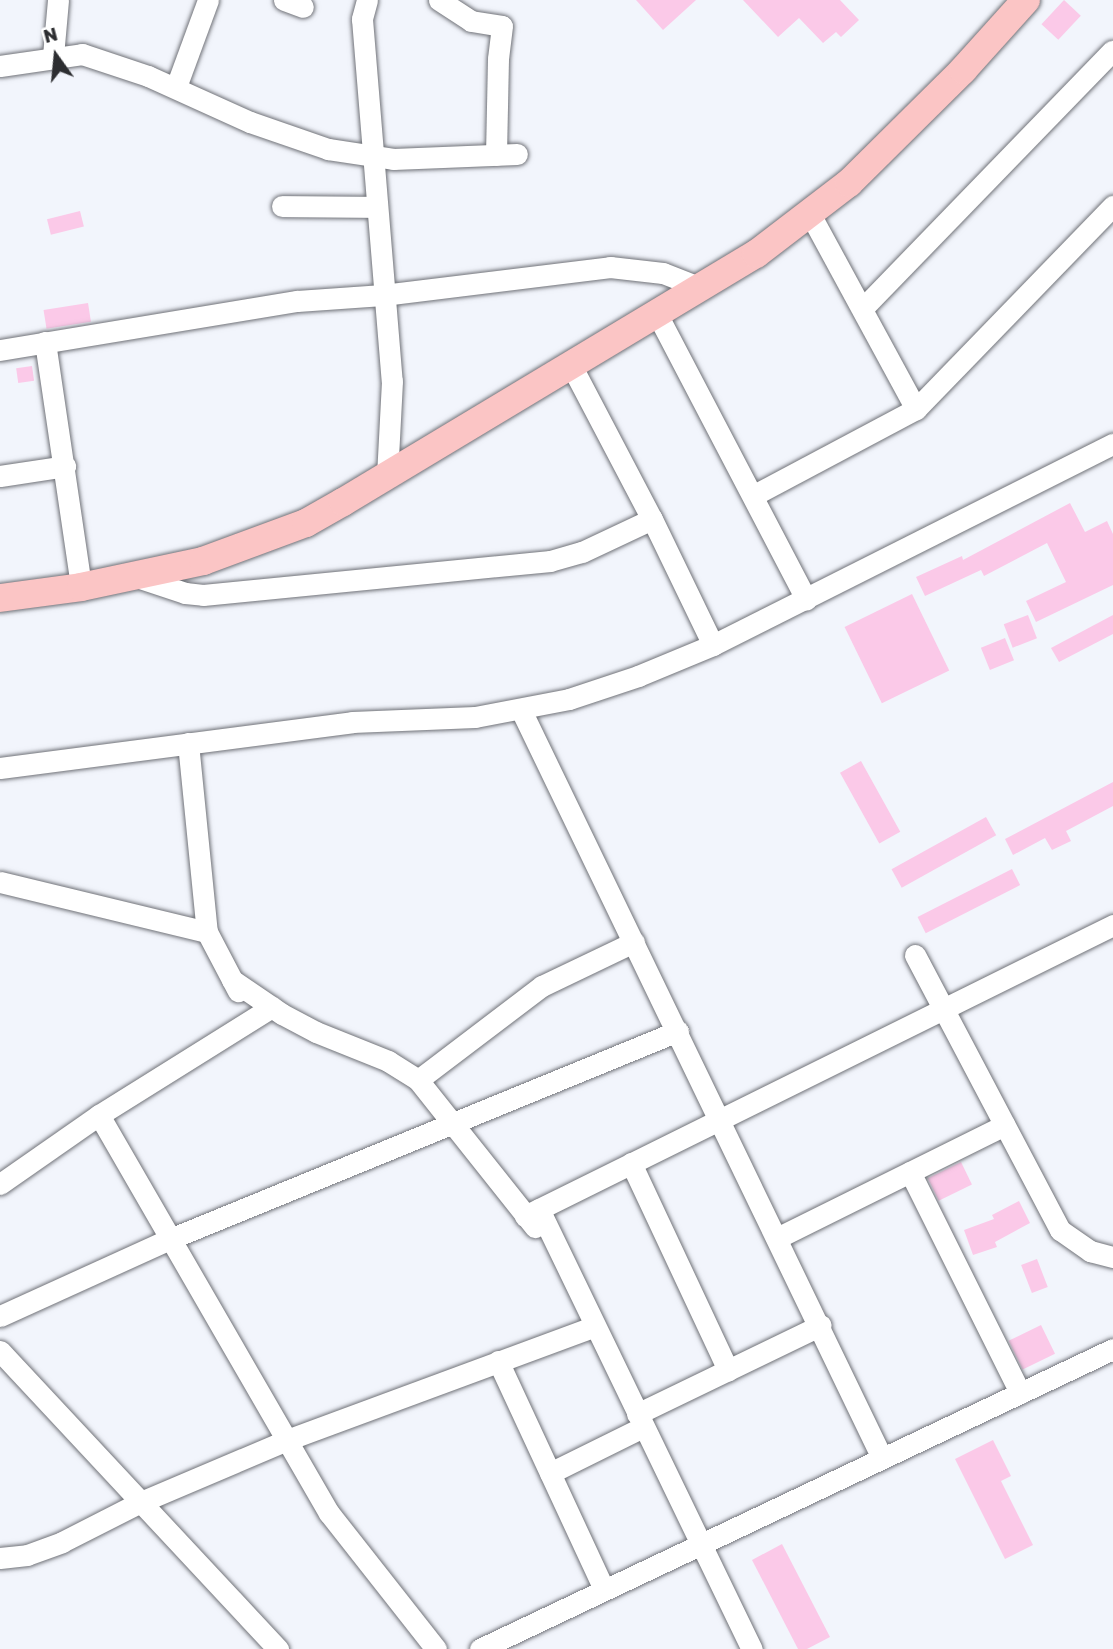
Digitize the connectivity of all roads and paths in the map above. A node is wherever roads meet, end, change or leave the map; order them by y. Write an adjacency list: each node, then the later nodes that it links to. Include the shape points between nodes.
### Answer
1 (58, 0): 7 (street)
2 (208, 0): 9 (street)
3 (367, 0): 10 (street, via 362,19)
4 (439, 0): 10 (street, via 471,21 502,26 498,60 506,154)
5 (1026, 0): 14 (main road, via 886,147)
6 (1112, 51): 17 (street)
7 (53, 56): 8 (street); 9 (street, via 82,54)
8 (0, 66)
9 (176, 88): 10 (street, via 250,122 328,149)
10 (373, 156): 13 (street)
11 (282, 206): 13 (street)
12 (1113, 206): 22 (street)
13 (376, 207): 16 (street)
14 (810, 214): 15 (main road); 17 (street)
15 (701, 288): 16 (street, via 663,273 610,267); 18 (main road)
16 (383, 295): 19 (street, via 298,300); 26 (street, via 392,381)
17 (863, 308): 22 (street)
18 (657, 314): 21 (main road); 27 (street)
19 (45, 342): 20 (street); 24 (street)
20 (0, 350)
21 (570, 365): 26 (main road); 28 (street)
22 (916, 409): 27 (street)
23 (1113, 444): 32 (street)
24 (65, 466): 25 (street); 30 (street)
25 (0, 476)
26 (387, 476): 29 (main road, via 306,523 235,551)
27 (754, 495): 32 (street)
28 (652, 519): 29 (street, via 582,552 550,561 203,595); 33 (street)
29 (134, 576): 30 (main road)
30 (81, 587): 31 (main road)
31 (0, 598)
32 (806, 599): 33 (street)
33 (713, 645): 34 (street, via 608,687)
34 (521, 710): 35 (street, via 474,717 352,722); 40 (street)
35 (188, 743): 36 (street); 39 (street)
36 (0, 768)
37 (0, 882): 39 (street)
38 (1113, 925): 44 (street)
39 (207, 932): 42 (street)
40 (634, 942): 46 (street); 47 (street, via 533,992)
41 (915, 955): 44 (street)
42 (232, 980): 43 (street); 45 (street)
43 (272, 1007): 45 (street); 47 (street, via 316,1032 388,1061)
44 (943, 1009): 49 (street); 51 (street)
45 (253, 1019): 48 (street)
46 (678, 1031): 49 (street); 50 (street)
47 (418, 1080): 50 (street)
48 (99, 1115): 54 (street); 57 (street)
49 (720, 1119): 52 (street); 56 (street)
50 (452, 1125): 55 (street); 57 (street)
51 (1005, 1125): 53 (street); 58 (street, via 1060,1230 1090,1251)
52 (631, 1163): 55 (street); 65 (street)
53 (910, 1172): 56 (street); 66 (street)
54 (0, 1184)
55 (532, 1213): 61 (street, via 561,1255)
56 (777, 1238): 60 (street)
57 (170, 1239): 59 (street); 68 (street)
58 (1113, 1257)
59 (0, 1316)
60 (821, 1325): 65 (street); 69 (street)
61 (595, 1326): 64 (street); 67 (street)
62 (1113, 1349): 66 (street)
63 (0, 1351): 71 (street)
64 (498, 1362): 68 (street); 70 (street)
65 (728, 1370): 67 (street)
66 (1020, 1393): 69 (street)
67 (640, 1421): 70 (street); 72 (street)
68 (287, 1440): 71 (street); 77 (street, via 329,1513)
69 (882, 1458): 72 (street)
70 (550, 1473): 74 (street)
71 (141, 1503): 73 (street, via 62,1542 27,1555); 76 (street)
72 (699, 1545): 74 (street); 78 (street)
73 (0, 1558)
74 (604, 1590): 75 (street)
75 (484, 1648)
76 (278, 1649)
77 (436, 1649)
78 (751, 1649)

